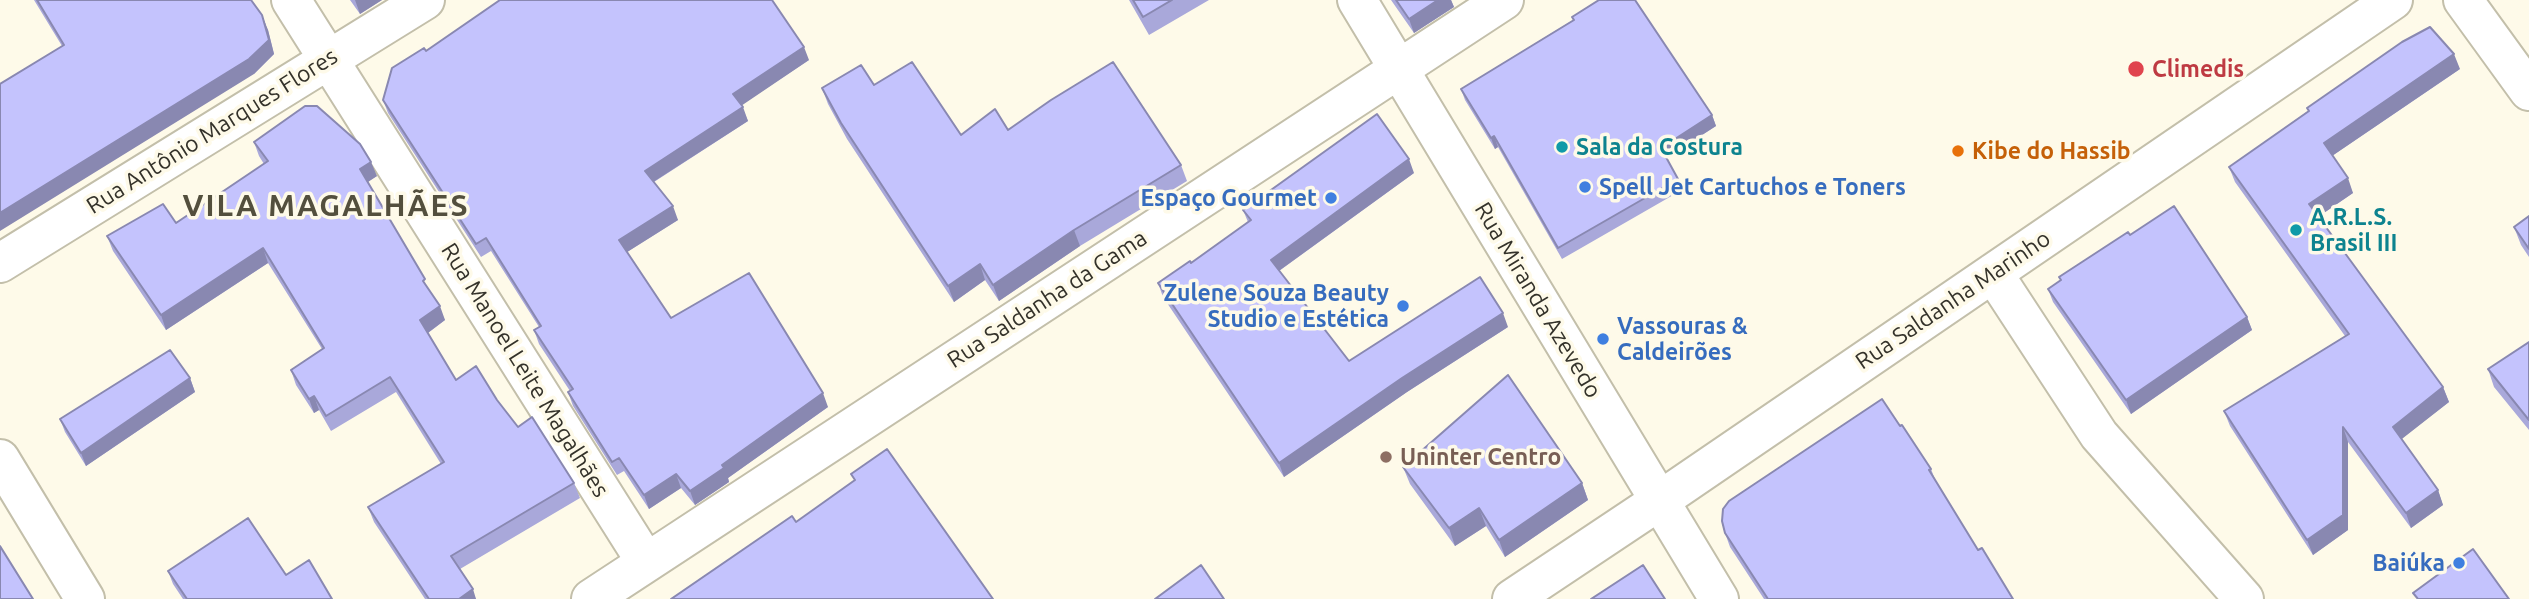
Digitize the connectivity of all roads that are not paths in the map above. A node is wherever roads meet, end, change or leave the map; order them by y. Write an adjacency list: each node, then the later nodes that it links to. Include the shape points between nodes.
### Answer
1 (291, 0): 7 (street, Rua Manoel Leite Magalhães)
2 (425, 0): 7 (street, Rua Antônio Marques Flores)
3 (1357, 0): 8 (street, Rua Miranda Azevedo)
4 (1504, 0): 8 (street, Rua Saldanha da Gama)
5 (2393, 0): 11 (street, Rua Saldanha Marinho)
6 (2463, 0): 9 (street)
7 (328, 59): 10 (street, Rua Antônio Marques Flores); 14 (street, Rua Manoel Leite Magalhães)
8 (1398, 69): 13 (street, Rua Miranda Azevedo); 14 (street, Rua Saldanha da Gama)
9 (2529, 91)
10 (0, 263)
11 (1993, 273): 13 (street, Rua Saldanha Marinho); 19 (street, via 2099,435)
12 (0, 459): 15 (street)
13 (1659, 501): 17 (street, Rua Saldanha Marinho); 18 (street, Rua Miranda Azevedo)
14 (646, 562): 16 (street, Rua Saldanha da Gama)
15 (85, 599)
16 (591, 599)
17 (1512, 599)
18 (1719, 599)
19 (2244, 599)

